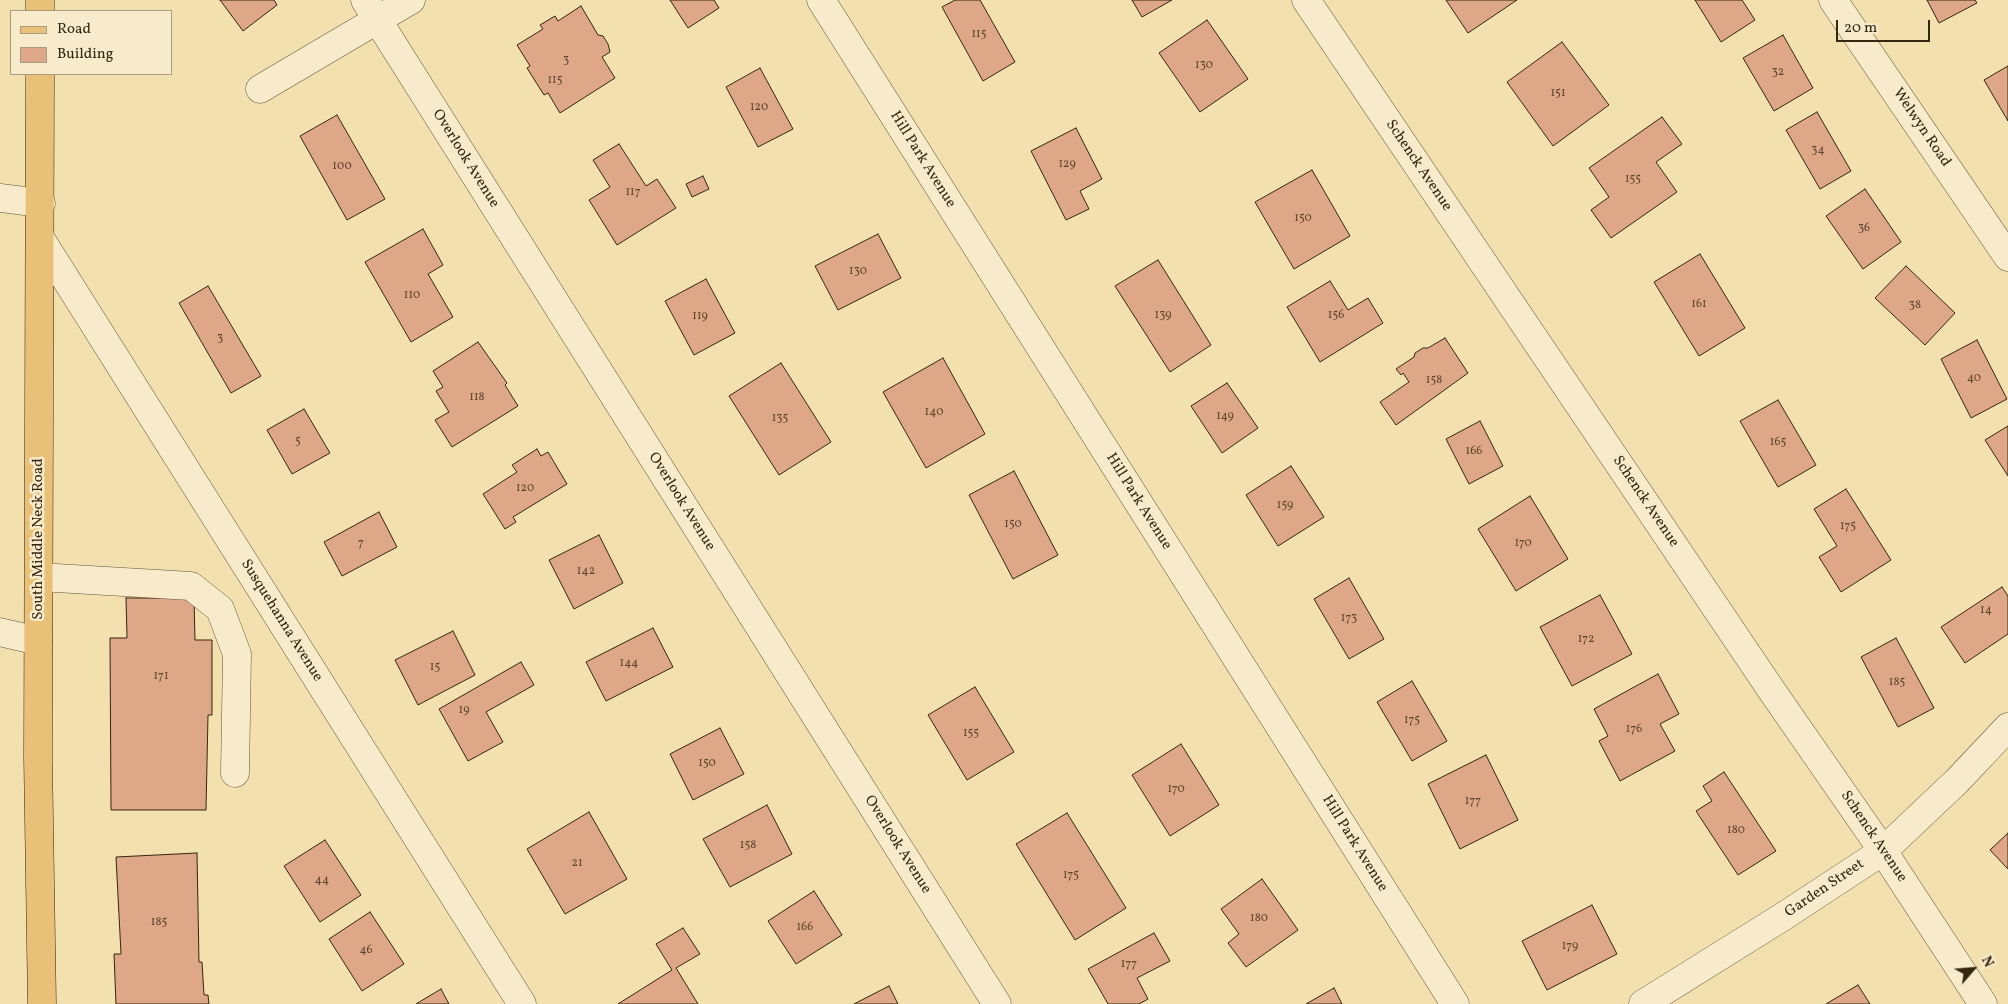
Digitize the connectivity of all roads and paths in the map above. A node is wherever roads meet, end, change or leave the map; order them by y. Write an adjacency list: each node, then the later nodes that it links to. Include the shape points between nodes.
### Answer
1 (411, 0): 5 (street)
2 (821, 0): 21 (street, Hill Park Avenue)
3 (1306, 0): 17 (street, Schenck Avenue)
4 (1834, 0): 11 (street, Welwyn Road)
5 (371, 10): 7 (street); 20 (street, Overlook Avenue)
6 (40, 75): 9 (main road, South Middle Neck Road)
7 (260, 89)
8 (0, 198): 9 (street)
9 (40, 203): 10 (main road, South Middle Neck Road)
10 (40, 238): 12 (main road, South Middle Neck Road); 19 (street, Susquehanna Avenue)
11 (2004, 244)
12 (39, 577): 14 (main road, South Middle Neck Road); 16 (street, via 191,586 220,609 236,654)
13 (0, 632): 14 (street)
14 (38, 641): 18 (main road, South Middle Neck Road)
15 (2008, 727): 17 (street, Garden Street)
16 (235, 773)
17 (1883, 851): 22 (street, Garden Street); 23 (street, Schenck Avenue)
18 (42, 1004)
19 (522, 1004)
20 (997, 1004)
21 (1455, 1004)
22 (1643, 1004)
23 (1983, 1004)

